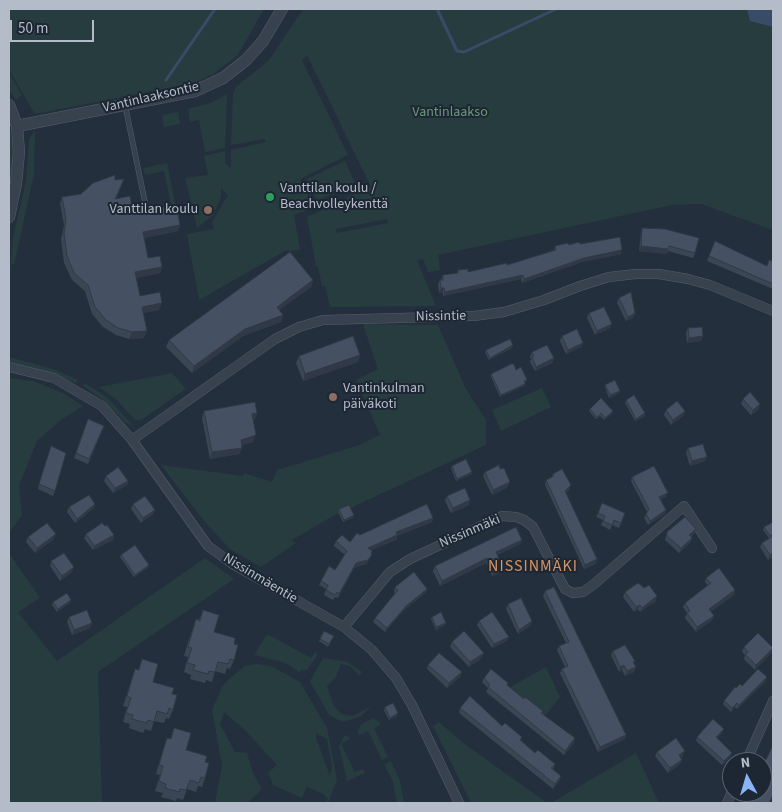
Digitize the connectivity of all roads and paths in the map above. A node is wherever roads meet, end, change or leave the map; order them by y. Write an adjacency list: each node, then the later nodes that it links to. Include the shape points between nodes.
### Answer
1 (282, 9): 3 (street, Vantinlaaksontie, via 264,41 223,78 196,91)
2 (9, 105): 4 (street)
3 (125, 105): 4 (street, Vantinlaaksontie); 5 (lane)
4 (17, 126): 6 (street, via 20,152)
5 (146, 207)
6 (9, 217)
7 (773, 311): 9 (street, Nissintie, via 688,279 636,274 609,277 504,312 474,316 323,320 275,339)
8 (9, 367): 9 (street, Nissinmäentie, via 54,378 78,391 102,406)
9 (132, 440): 11 (street, Nissinmäentie, via 208,546 234,566)
10 (712, 548): 11 (street, Nissinmäki, via 684,506 593,585 583,592 573,593 565,589 533,527 516,517 502,516 410,559 390,572)
11 (344, 627): 14 (street, Nissinmäentie, via 396,678)
12 (773, 701): 13 (street)
13 (750, 752)
14 (460, 803)

